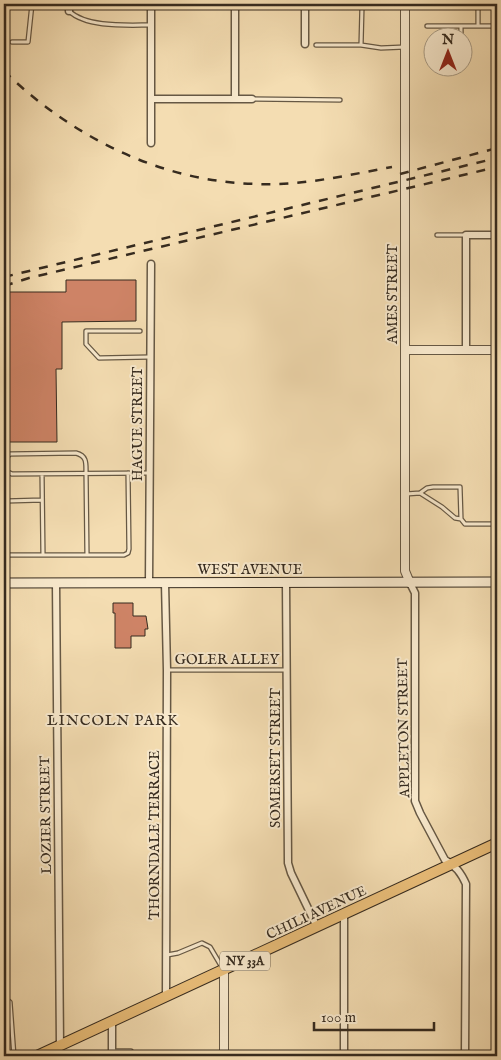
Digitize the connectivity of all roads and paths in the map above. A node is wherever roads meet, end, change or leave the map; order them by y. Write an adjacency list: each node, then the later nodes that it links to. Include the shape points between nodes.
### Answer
1 (32, 4): 17 (lane, via 28,42)
2 (69, 4): 11 (street)
3 (151, 4): 12 (street)
4 (236, 4): 23 (street)
5 (305, 4): 18 (street)
6 (405, 4): 21 (street, AMES STREET)
7 (478, 4): 15 (lane)
8 (340, 7): 9 (lane)
9 (362, 7): 10 (lane); 19 (lane)
10 (387, 7)
11 (69, 11): 12 (lane, via 75,17 96,22)
12 (151, 25): 22 (street)
13 (427, 26): 14 (lane)
14 (461, 26): 15 (lane)
15 (478, 26): 16 (lane)
16 (497, 26)
17 (12, 42)
18 (305, 44)
19 (361, 44): 20 (lane); 21 (lane)
20 (316, 45)
21 (405, 48): 32 (street, AMES STREET)
22 (151, 99): 23 (street); 26 (street)
23 (235, 99): 24 (street)
24 (252, 99): 25 (lane)
25 (340, 100)
26 (151, 143)
27 (437, 235): 28 (lane)
28 (466, 235): 29 (street); 33 (street)
29 (497, 235)
30 (151, 264): 35 (street, HAGUE STREET)
31 (140, 331): 35 (lane, via 86,331 86,344 98,358)
32 (405, 350): 33 (street); 40 (street, AMES STREET)
33 (466, 350): 34 (street)
34 (497, 350)
35 (150, 357): 38 (street, HAGUE STREET)
36 (86, 472): 37 (lane); 39 (lane); 39 (lane, via 86,459 76,453 10,454 5,462 7,472); 48 (lane)
37 (128, 473): 38 (lane); 48 (lane, via 128,553)
38 (149, 473): 50 (street, HAGUE STREET)
39 (42, 474): 42 (lane)
40 (406, 494): 41 (lane); 53 (street, AMES STREET, via 405,571)
41 (420, 494): 44 (lane); 44 (lane, via 427,488 460,487)
42 (42, 500): 43 (lane, via 8,500); 47 (lane)
43 (4, 503)
44 (461, 519): 45 (lane, via 466,524)
45 (497, 524)
46 (4, 554): 47 (lane)
47 (43, 555): 48 (lane)
48 (87, 555)
49 (497, 582): 53 (main road, WEST AVENUE)
50 (149, 583): 51 (main road, WEST AVENUE); 55 (main road, WEST AVENUE)
51 (165, 583): 52 (main road, WEST AVENUE); 56 (street, THORNDALE TERRACE)
52 (286, 583): 53 (main road, WEST AVENUE); 57 (street, SOMERSET STREET)
53 (410, 583): 59 (street, APPLETON STREET, via 415,592 415,801 445,860)
54 (4, 584): 55 (main road, WEST AVENUE)
55 (56, 584): 67 (street, LOZIER STREET)
56 (167, 670): 57 (lane, GOLER ALLEY); 62 (street, THORNDALE TERRACE)
57 (287, 670): 61 (street, SOMERSET STREET, via 288,863)
58 (497, 843): 59 (main road, CHILI AVENUE / NY 33A)
59 (452, 864): 60 (main road, CHILI AVENUE / NY 33A); 74 (street, APPLETON STREET, via 466,884)
60 (344, 914): 61 (main road, CHILI AVENUE / NY 33A); 73 (street)
61 (317, 927): 63 (main road, CHILI AVENUE / NY 33A)
62 (166, 955): 63 (lane, via 202,943 210,947); 64 (street, THORNDALE TERRACE)
63 (224, 971): 64 (main road, CHILI AVENUE / NY 33A); 72 (street)
64 (166, 997): 66 (main road, CHILI AVENUE / NY 33A)
65 (4, 998): 70 (lane, via 10,1002)
66 (112, 1022): 67 (main road, CHILI AVENUE / NY 33A); 69 (street)
67 (60, 1046): 71 (main road, CHILI AVENUE / NY 33A)
68 (131, 1051): 69 (lane)
69 (112, 1054)
70 (14, 1056)
71 (37, 1056)
72 (224, 1056)
73 (344, 1056)
74 (465, 1056)

